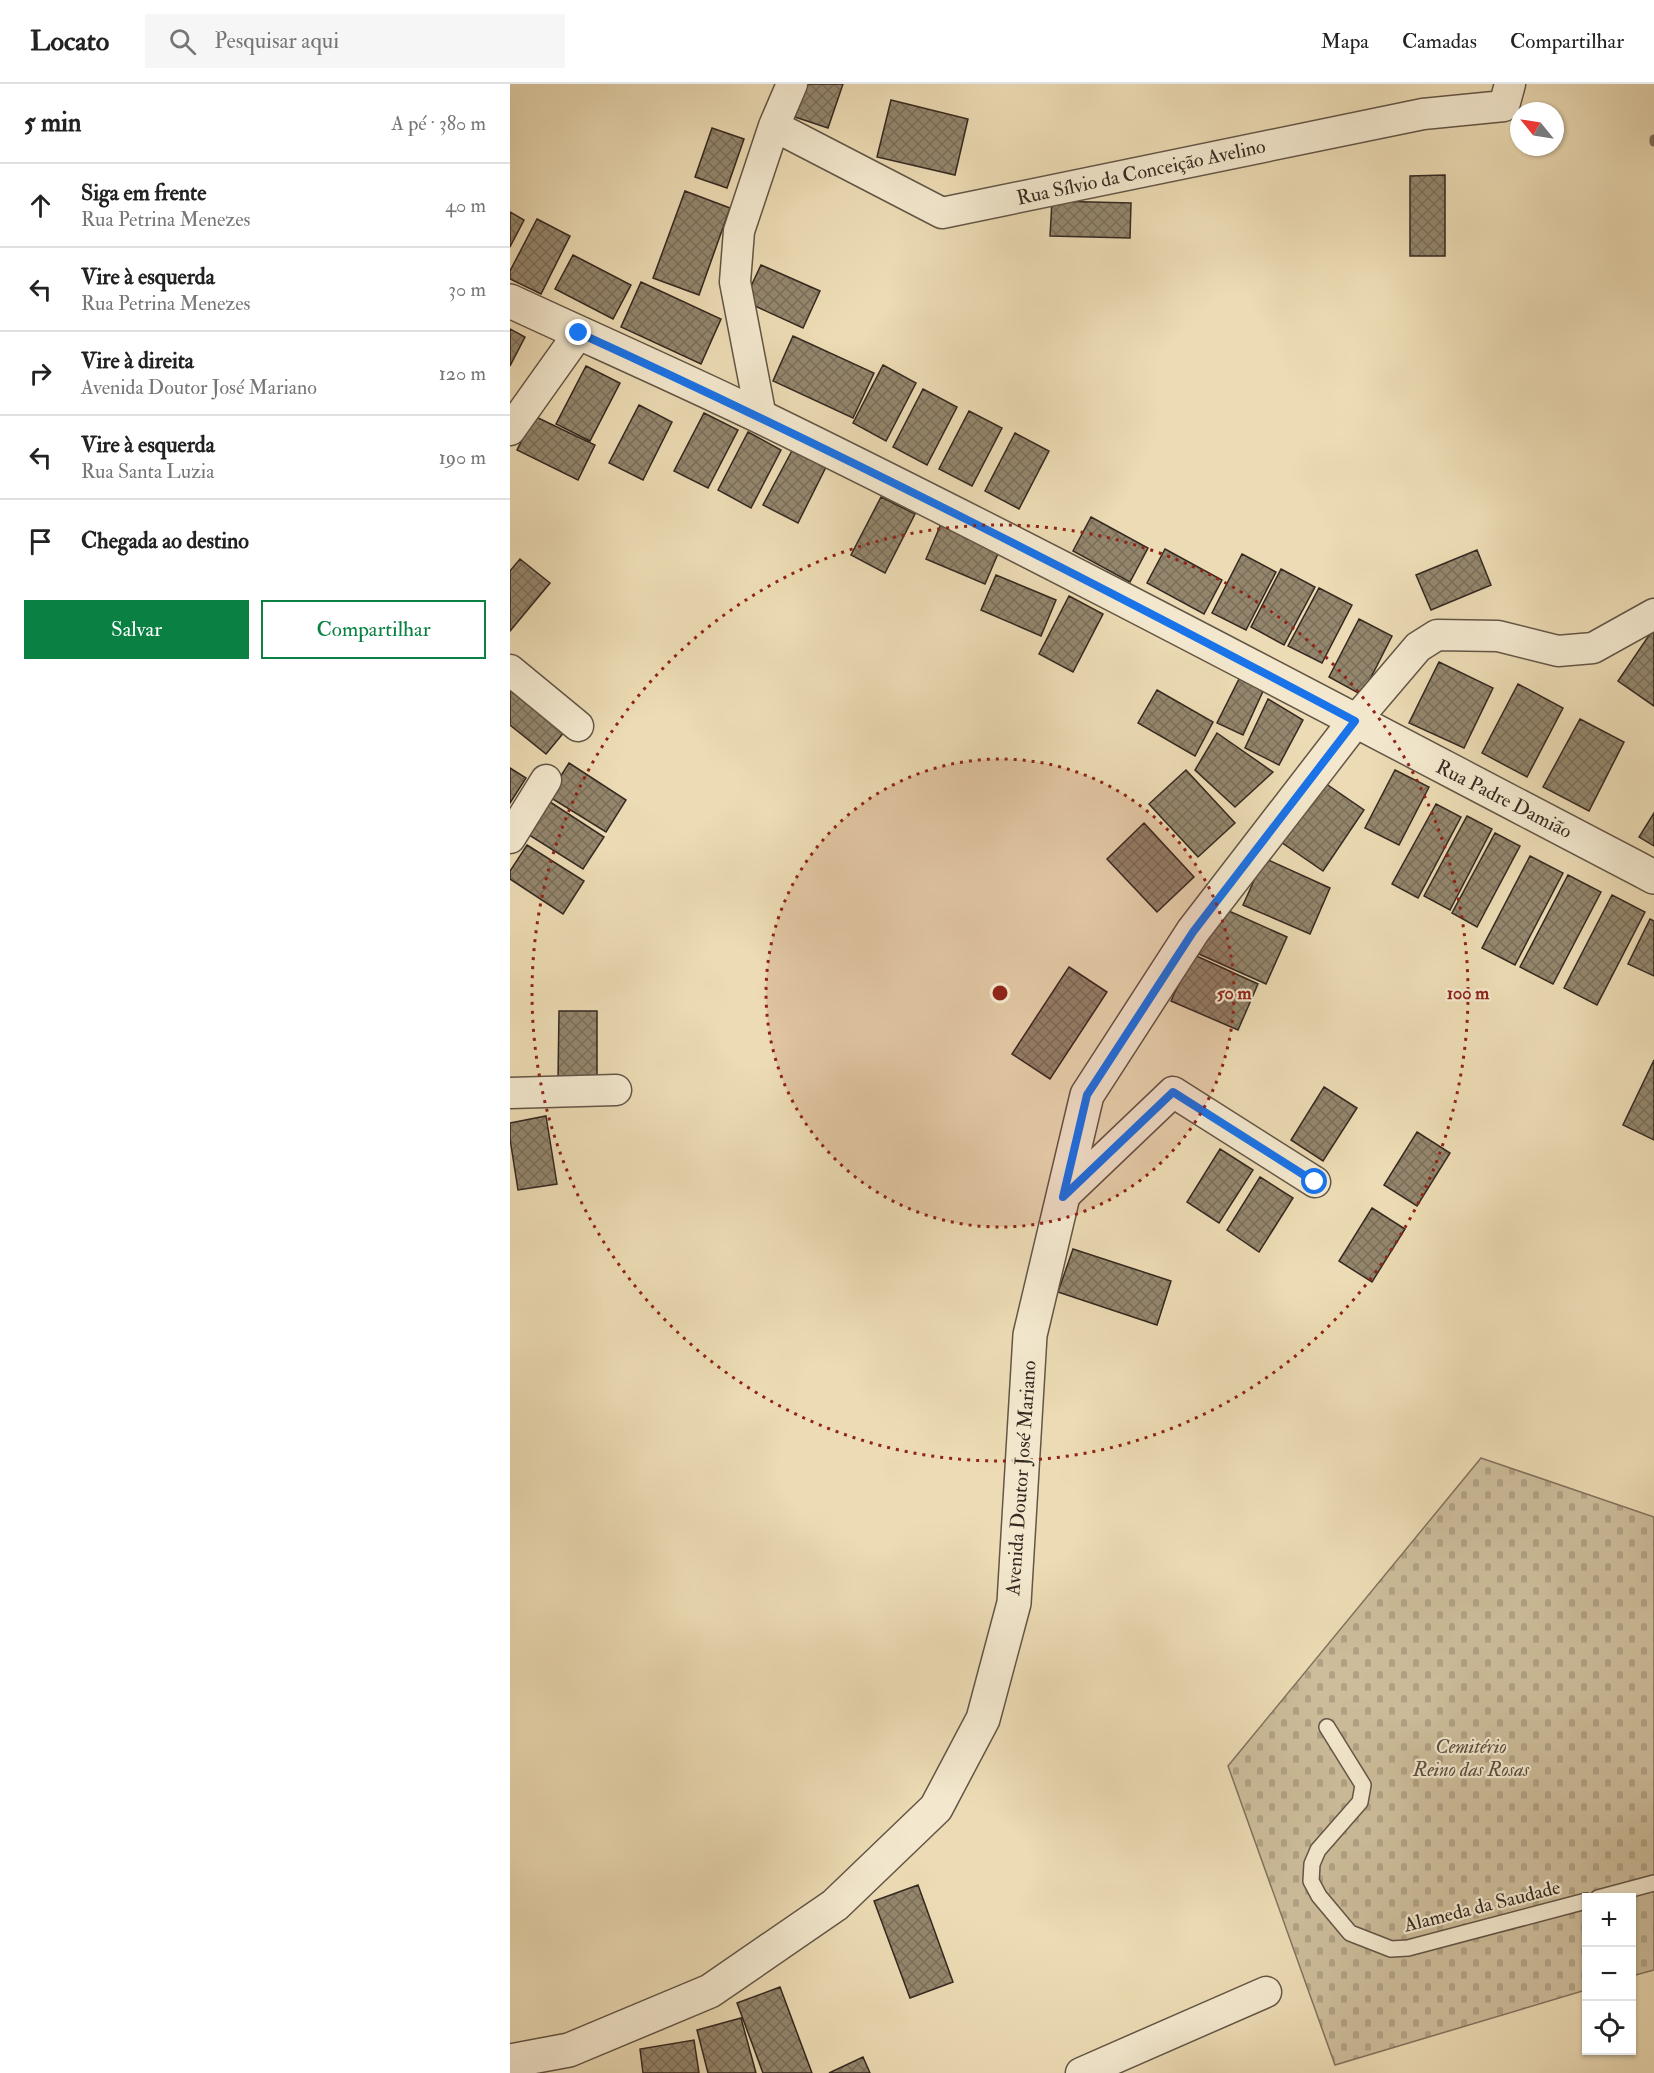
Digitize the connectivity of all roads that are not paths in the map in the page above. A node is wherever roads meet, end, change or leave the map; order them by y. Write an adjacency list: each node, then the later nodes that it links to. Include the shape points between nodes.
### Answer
1 (792, 84): 3 (street)
2 (1510, 84): 3 (street, Rua Sílvio da Conceição Avelino, via 1504,106 1423,114 942,213)
3 (774, 126): 6 (street, via 739,231 735,282)
4 (510, 301): 5 (street, Rua Padre Damião)
5 (579, 333): 6 (street, Rua Padre Damião); 7 (street)
6 (761, 417): 10 (street, Rua Padre Damião, via 1140,607)
7 (510, 430)
8 (1654, 614): 10 (street, via 1593,648 1558,651 1498,636 1437,635 1418,647)
9 (510, 670): 11 (street)
10 (1355, 721): 14 (street, Rua Padre Damião); 18 (street, Avenida Doutor José Mariano, via 1193,932 1087,1095)
11 (578, 726)
12 (546, 780): 13 (street)
13 (510, 838)
14 (1654, 876)
15 (616, 1090): 16 (street)
16 (510, 1093)
17 (1315, 1182): 18 (street, via 1173,1092)
18 (1063, 1197): 24 (street, Avenida Doutor José Mariano, via 1030,1335 1014,1603 983,1719 936,1808 835,1905 710,1991 569,2050)
19 (1327, 1727): 22 (lane, Alameda da Saudade, via 1363,1785 1363,1792 1360,1802 1318,1850 1311,1881 1350,1933 1391,1949 1408,1948)
20 (1654, 1883): 21 (lane)
21 (1617, 1893)
22 (1582, 1902)
23 (1266, 1992): 25 (street)
24 (510, 2061)
25 (1082, 2073)

